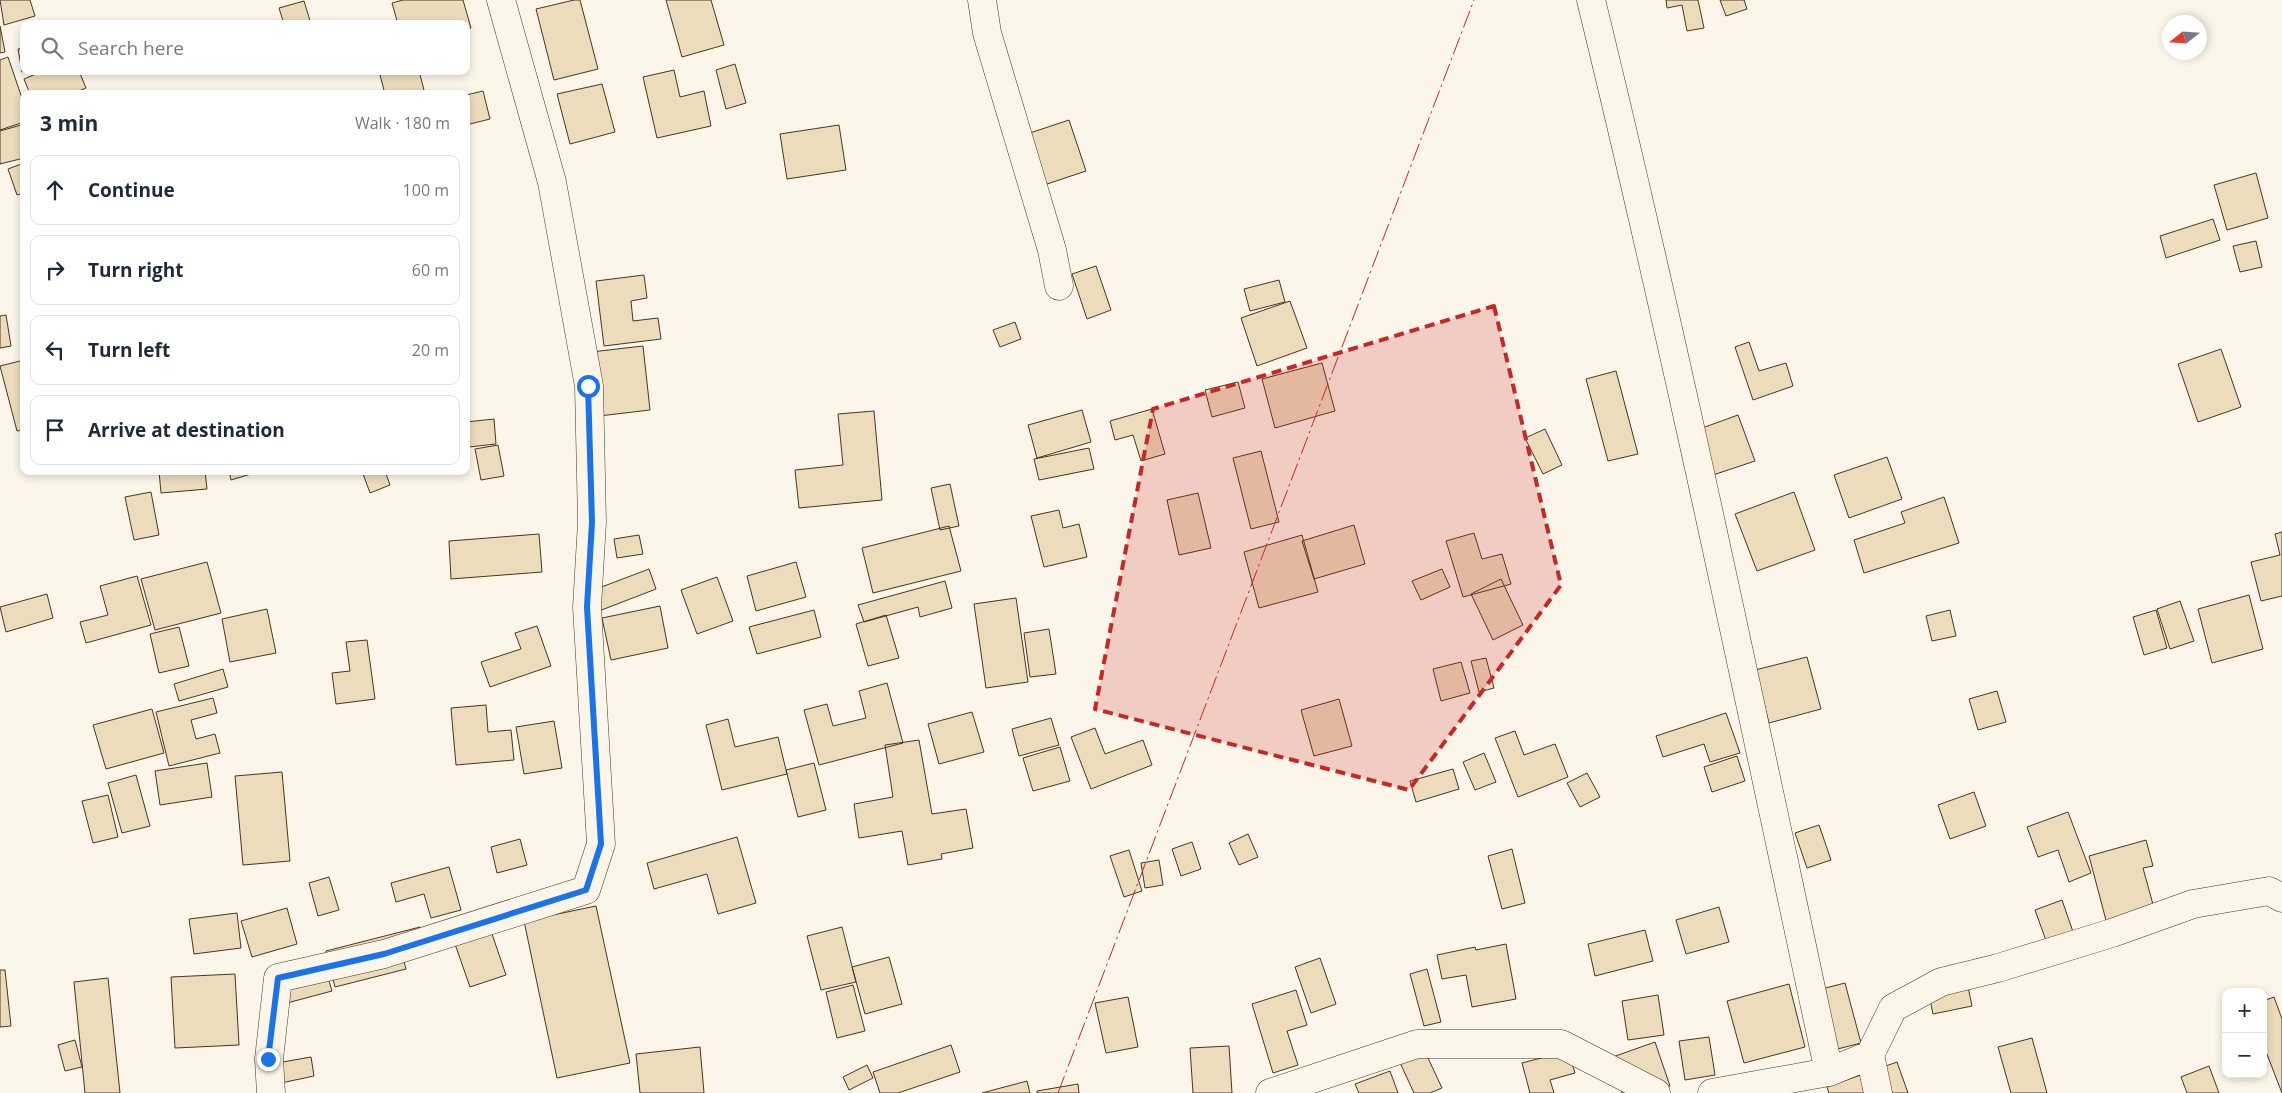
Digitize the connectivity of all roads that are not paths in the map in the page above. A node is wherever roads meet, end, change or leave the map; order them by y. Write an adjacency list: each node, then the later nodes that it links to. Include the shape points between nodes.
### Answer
1 (501, 0): 8 (street, via 552,182 588,386 592,522 587,607 601,844 586,890 384,954 278,978 268,1059)
2 (982, 0): 4 (street, via 987,33 1052,250)
3 (1591, 0): 7 (street, via 1637,194)
4 (1059, 286)
5 (2282, 898): 6 (street, via 2269,891 2193,904 2112,933 1941,982 1893,1008)
6 (1870, 1055): 7 (street); 12 (street)
7 (1830, 1072): 11 (street)
8 (271, 1093)
9 (1270, 1093): 10 (street, via 1417,1044 1561,1044)
10 (1656, 1093)
11 (1712, 1093)
12 (1878, 1093)

